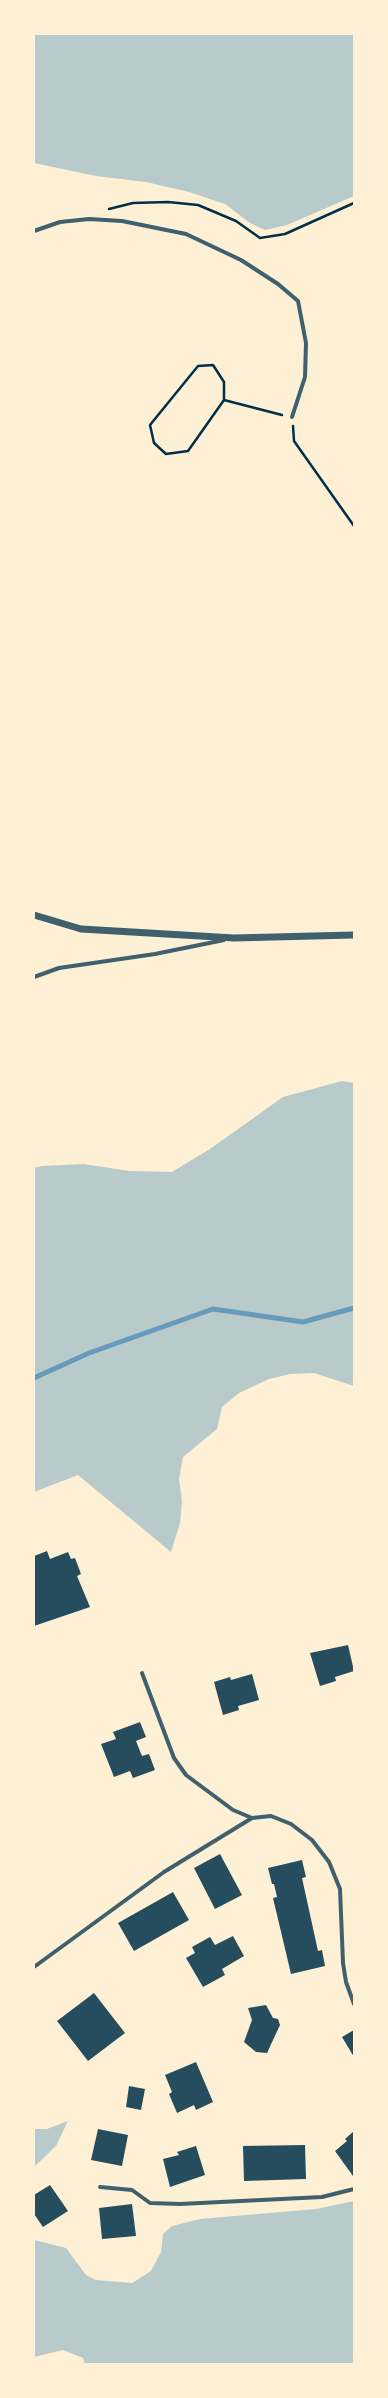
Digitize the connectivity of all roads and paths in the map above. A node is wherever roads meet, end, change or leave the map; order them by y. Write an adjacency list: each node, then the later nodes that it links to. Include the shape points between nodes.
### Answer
1 (354, 203): 2 (path, via 285,234 260,238 236,221 198,205 168,202 133,203 111,208)
2 (89, 219): 3 (street, via 60,222); 5 (street, via 122,221 186,234 242,260 298,301 306,343 306,377)
3 (34, 231)
4 (224, 400): 4 (path, via 224,382 213,365 198,366 150,425 154,443 166,454 188,451); 5 (path)
5 (292, 417): 6 (path, via 294,441)
6 (354, 526)
7 (34, 915): 9 (street, via 81,929)
8 (354, 935): 9 (street)
9 (234, 938): 10 (street, via 155,954 59,968)
10 (34, 977)
11 (142, 1674): 12 (street, via 174,1758 186,1775 233,1810)
12 (252, 1818): 13 (street, via 164,1872); 14 (street, via 271,1816 291,1824 312,1840 329,1862 340,1889 343,1962 346,1982)
13 (34, 1966)
14 (354, 2004)
15 (100, 2187): 16 (street, via 132,2190 150,2203 180,2204 322,2197)
16 (354, 2189)

